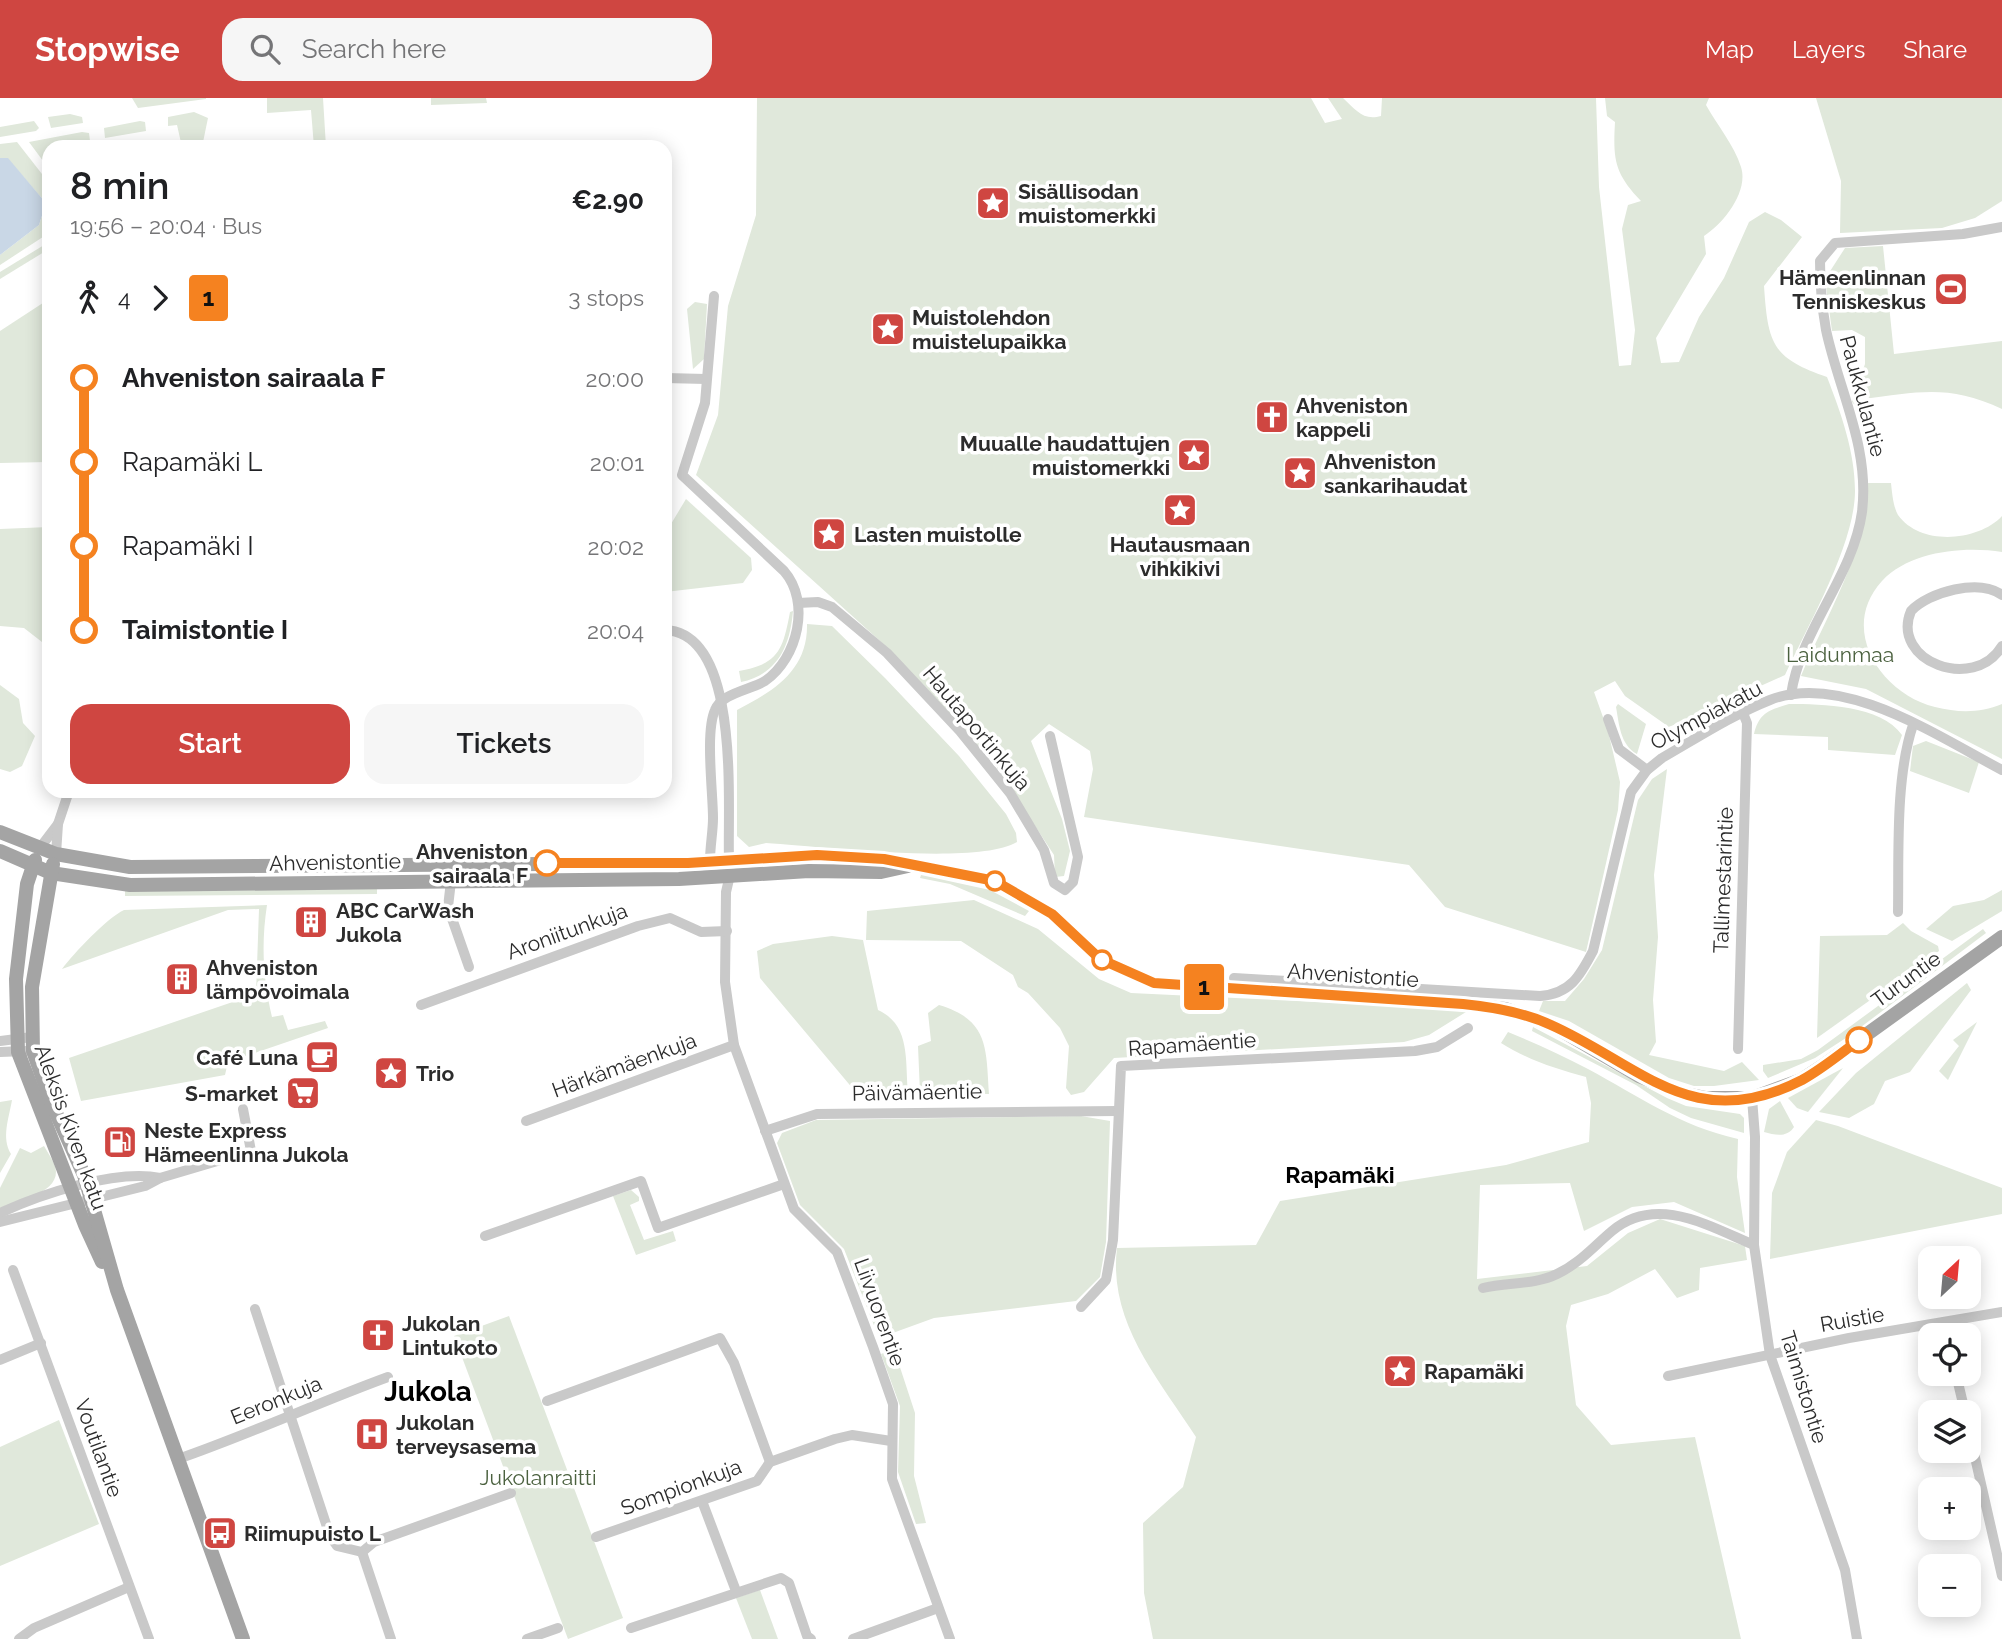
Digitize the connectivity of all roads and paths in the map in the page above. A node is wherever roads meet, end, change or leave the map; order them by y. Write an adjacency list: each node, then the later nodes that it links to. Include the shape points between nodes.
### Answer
1 (2002, 227): 9 (street, Paukkulantie, via 1835,243 1820,261 1827,332 1852,412 1864,491 1854,546)
2 (714, 296): 4 (street)
3 (672, 378): 4 (street)
4 (706, 379): 6 (street, via 700,423 682,475 784,571 794,585)
5 (2002, 595): 8 (street, via 1984,587 1928,598 1911,611 1907,632 1922,654 1956,670 1984,665)
6 (798, 603): 10 (street, via 793,643 784,661 766,680); 14 (street, Hautaportinkuja, via 832,607 887,653 1010,793 1044,850 1054,883 1065,890 1073,881 1077,857)
7 (672, 632): 10 (street, via 686,636 701,649)
8 (2002, 646)
9 (1791, 695): 11 (street, Olympiakatu); 13 (street, Olympiakatu, via 1814,692 1853,697)
10 (723, 700): 23 (street); 24 (street, via 712,723)
11 (1743, 713): 15 (street, Olympiakatu); 43 (street, Tallimestarintie, via 1747,723)
12 (1608, 719): 15 (street, via 1619,749)
13 (1913, 725): 16 (street, Olympiakatu); 33 (street, via 1900,817)
14 (1050, 736)
15 (1647, 770): 37 (street, Olympiakatu, via 1632,792 1593,951 1568,988 1556,995)
16 (2002, 770)
17 (67, 798): 18 (street)
18 (58, 824): 20 (street); 22 (street)
19 (0, 832): 20 (main road, Ahvenistontie)
20 (39, 849): 22 (main road, Ahvenistontie); 27 (main road, Aleksis Kiven katu)
21 (0, 851): 27 (main road, Ahvenistontie)
22 (56, 854): 25 (main road, Ahvenistontie, via 130,866); 28 (main road, Aleksis Kiven katu)
23 (729, 859): 24 (main road, Ahvenistontie); 26 (main road, Ahvenistontie, via 817,855); 29 (main road)
24 (710, 861): 25 (main road, Ahvenistontie); 30 (main road)
25 (453, 863): 31 (street)
26 (913, 865): 29 (main road, Ahvenistontie, via 881,872); 46 (main road, Ahvenistontie, via 995,881 1052,914 1100,959 1154,983 1505,1009 1552,1025 1658,1086 1706,1098)
27 (32, 867): 28 (main road, Ahvenistontie); 41 (main road, Aleksis Kiven katu, via 16,979)
28 (51, 873): 31 (main road, Ahvenistontie, via 130,885); 41 (main road, Aleksis Kiven katu)
29 (730, 875): 30 (main road, Ahvenistontie); 32 (street, Liivuorentie)
30 (711, 877): 31 (main road, Ahvenistontie); 32 (street)
31 (452, 881): 36 (street, via 448,907)
32 (726, 892): 34 (street, Liivuorentie)
33 (1898, 912)
34 (727, 931): 38 (street, Aroniitunkuja, via 701,932 670,918); 42 (street, Liivuorentie, via 726,1005)
35 (2002, 937): 45 (main road, Turuntie)
36 (469, 967)
37 (1234, 978)
38 (421, 1005)
39 (1468, 1028): 48 (street, Rapamäentie, via 1446,1043 1415,1051 1121,1066)
40 (0, 1041): 41 (street)
41 (25, 1044): 44 (street); 52 (main road, Aleksis Kiven katu); 53 (main road, Aleksis Kiven katu)
42 (734, 1045): 49 (street, Härkämäenkuja); 50 (street, Liivuorentie)
43 (1738, 1049)
44 (0, 1052)
45 (1801, 1080): 46 (main road, Ahvenistontie)
46 (1752, 1098): 57 (street, Taimistontie)
47 (243, 1109): 52 (street, via 251,1151 145,1186)
48 (1117, 1111): 50 (street, Päivämäentie, via 817,1114); 61 (street, Rapamäentie, via 1113,1240 1106,1280)
49 (526, 1121)
50 (765, 1131): 51 (street, Liivuorentie)
51 (784, 1184): 56 (street, via 658,1228 641,1181); 72 (street, Liivuorentie, via 797,1215 840,1257 893,1404)
52 (89, 1192): 53 (street); 60 (main road, Aleksis Kiven katu)
53 (74, 1196): 54 (street); 55 (street); 60 (main road, Aleksis Kiven katu)
54 (0, 1213)
55 (0, 1222)
56 (485, 1236)
57 (1754, 1245): 59 (street, via 1668,1213 1641,1214 1614,1229 1585,1259 1555,1276); 66 (street, Taimistontie)
58 (13, 1270): 65 (street, Voutilantie)
59 (1483, 1288)
60 (117, 1290): 73 (main road, Aleksis Kiven katu)
61 (1081, 1307)
62 (255, 1309): 71 (street)
63 (2002, 1312): 64 (street, Ruistie)
64 (1944, 1322): 66 (street, Ruistie)
65 (41, 1343): 67 (street); 81 (street, Voutilantie)
66 (1770, 1355): 68 (street, Ruistie); 94 (street, Taimistontie, via 1845,1570)
67 (0, 1360)
68 (1668, 1376)
69 (388, 1377): 71 (street, Eeronkuja)
70 (547, 1401): 74 (street, via 720,1339 734,1363)
71 (290, 1418): 73 (street, Eeronkuja); 79 (street, via 330,1536 338,1546)
72 (891, 1441): 74 (street, Sompionkuja, via 852,1436); 83 (street, Liivuorentie, via 892,1479)
73 (178, 1459): 88 (main road, Aleksis Kiven katu)
74 (770, 1462): 77 (street, Sompionkuja, via 757,1481)
75 (1976, 1463): 80 (street)
76 (511, 1493): 79 (street, via 374,1542)
77 (702, 1501): 78 (street, Sompionkuja); 82 (street)
78 (596, 1537)
79 (362, 1552): 89 (street)
80 (2002, 1576)
81 (129, 1587): 86 (street, via 34,1628); 87 (street, Voutilantie)
82 (736, 1591): 85 (street); 91 (street, via 781,1578 789,1583)
83 (939, 1608): 92 (street); 93 (street, Liivuorentie)
84 (558, 1628): 90 (street)
85 (631, 1628)
86 (19, 1639)
87 (149, 1639)
88 (243, 1639)
89 (391, 1639)
90 (527, 1639)
91 (811, 1639)
92 (853, 1639)
93 (950, 1639)
94 (1857, 1639)

